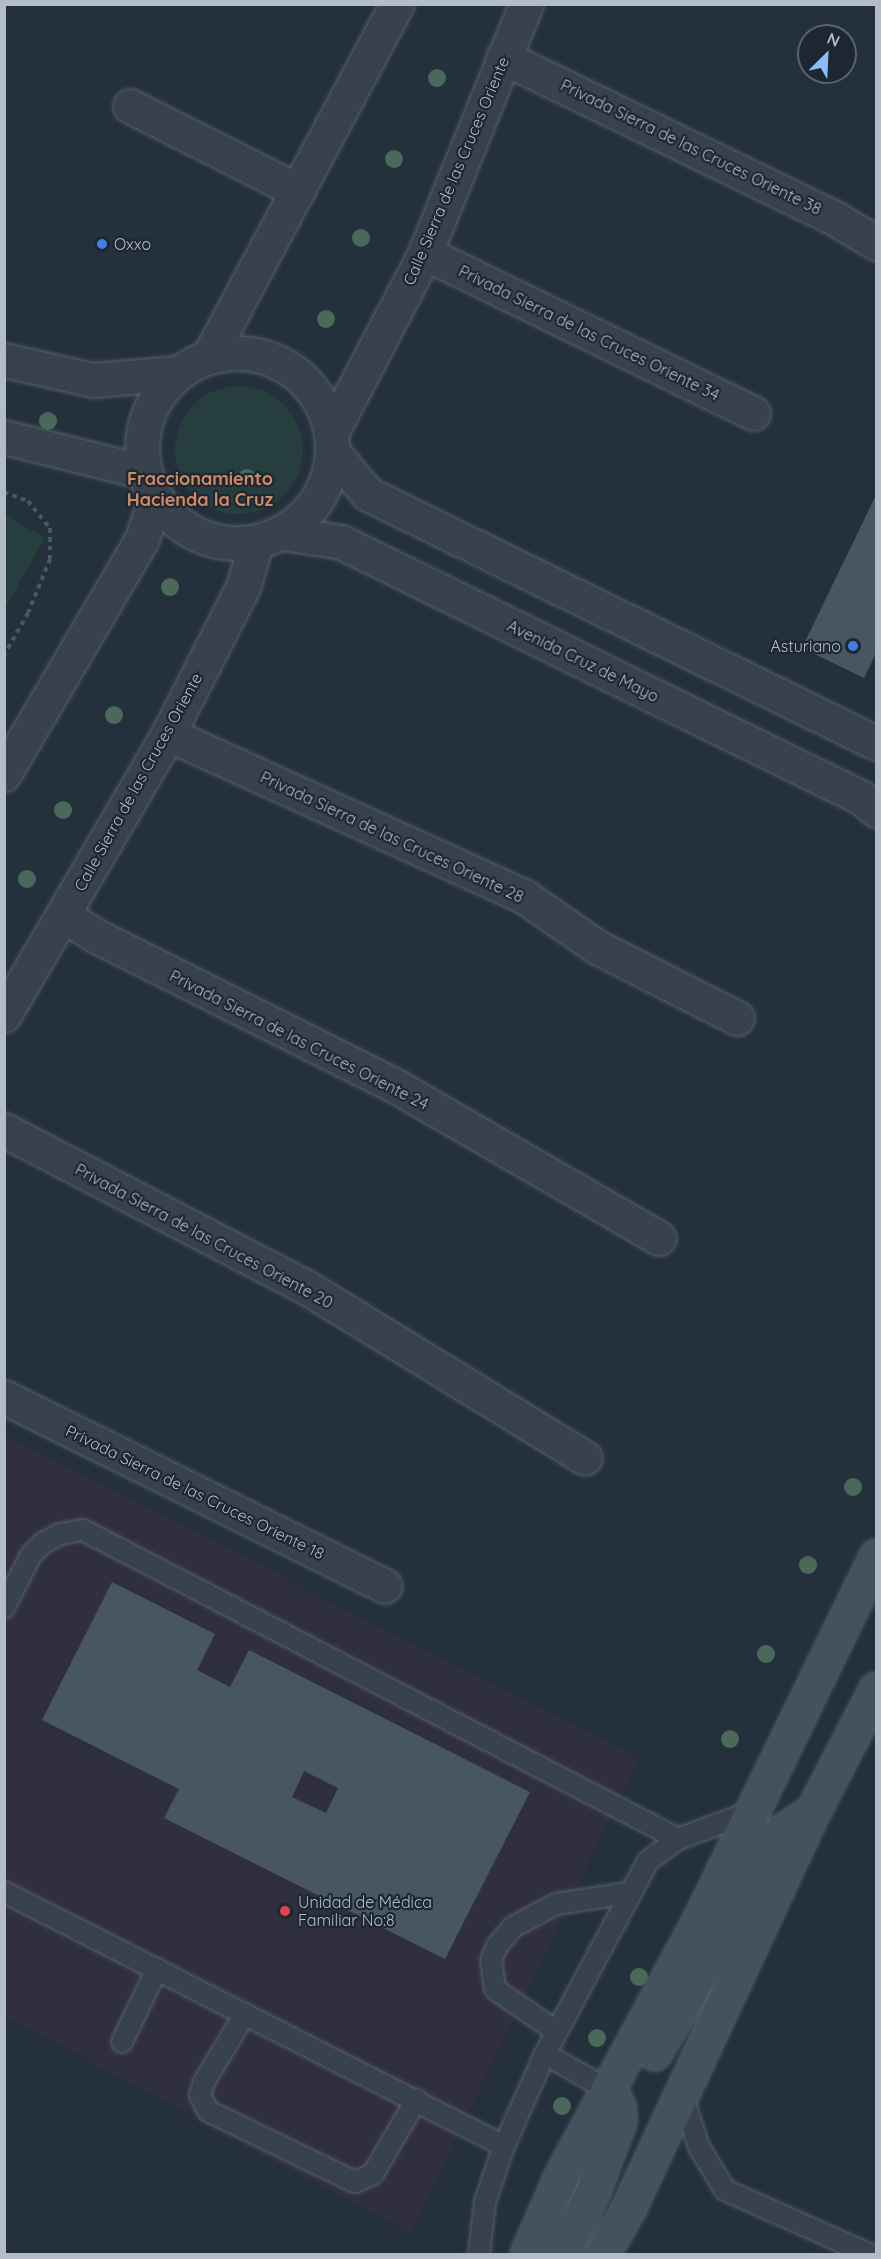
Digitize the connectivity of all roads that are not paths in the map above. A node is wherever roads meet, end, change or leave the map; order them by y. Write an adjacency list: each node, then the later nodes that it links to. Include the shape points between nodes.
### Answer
1 (396, 4): 5 (street)
2 (526, 4): 3 (street, Calle Sierra de las Cruces Oriente)
3 (503, 57): 6 (street, Privada Sierra de las Cruces Oriente 38, via 825,213); 7 (street, Calle Sierra de las Cruces Oriente)
4 (130, 106): 5 (street)
5 (298, 191): 8 (street)
6 (876, 243)
7 (425, 253): 11 (street, Privada Sierra de las Cruces Oriente 34); 13 (street, Calle Sierra de las Cruces Oriente)
8 (209, 356): 10 (street); 13 (street, via 245,352 276,360 302,377 321,402)
9 (4, 360): 10 (street, via 93,380)
10 (177, 373): 14 (street, via 153,400 142,436)
11 (753, 413)
12 (4, 438): 14 (street)
13 (332, 441): 15 (street, via 331,471 314,507); 17 (street, via 368,494)
14 (150, 486): 15 (street, via 174,521 199,537 227,544); 18 (street, via 142,539)
15 (270, 538): 16 (street, Calle Sierra de las Cruces Oriente); 19 (street, Avenida Cruz de Mayo, via 342,542 862,798)
16 (168, 734): 20 (street, Calle Sierra de las Cruces Oriente); 22 (street, Privada Sierra de las Cruces Oriente 28, via 525,897 597,947)
17 (874, 737)
18 (4, 774)
19 (876, 810)
20 (63, 915): 21 (street, Calle Sierra de las Cruces Oriente); 24 (street, Privada Sierra de las Cruces Oriente 24, via 98,938 399,1088)
21 (4, 1015)
22 (737, 1017)
23 (4, 1130): 26 (street, Privada Sierra de las Cruces Oriente 20, via 306,1287)
24 (659, 1238)
25 (4, 1397): 28 (street, Privada Sierra de las Cruces Oriente 18)
26 (585, 1458)
27 (876, 1556): 32 (main road)
28 (386, 1586)
29 (4, 1608): 33 (lane, via 32,1555 43,1543 60,1534 83,1530)
30 (876, 1689): 31 (main road)
31 (813, 1811): 41 (main road, via 772,1838 723,1935 634,2087 625,2092); 42 (main road)
32 (751, 1812): 33 (lane); 41 (main road)
33 (678, 1839): 35 (lane, via 648,1861)
34 (4, 1892): 36 (lane)
35 (629, 1893): 38 (lane); 38 (lane, via 556,1904 513,1927 497,1946 491,1961 495,1989)
36 (157, 1969): 37 (lane); 39 (lane)
37 (245, 2014): 43 (lane); 43 (lane, via 200,2095 208,2111 355,2182 373,2174)
38 (557, 2032): 40 (lane)
39 (122, 2042)
40 (545, 2054): 41 (lane); 44 (lane)
41 (610, 2091): 46 (main road, via 561,2176); 47 (main road, via 618,2106 619,2121 592,2193)
42 (682, 2095): 48 (main road, via 628,2209); 49 (lane, via 699,2147 725,2190)
43 (416, 2100): 44 (lane)
44 (504, 2146): 45 (lane, via 485,2202)
45 (479, 2254)
46 (527, 2254)
47 (561, 2254)
48 (602, 2254)
49 (869, 2254)

